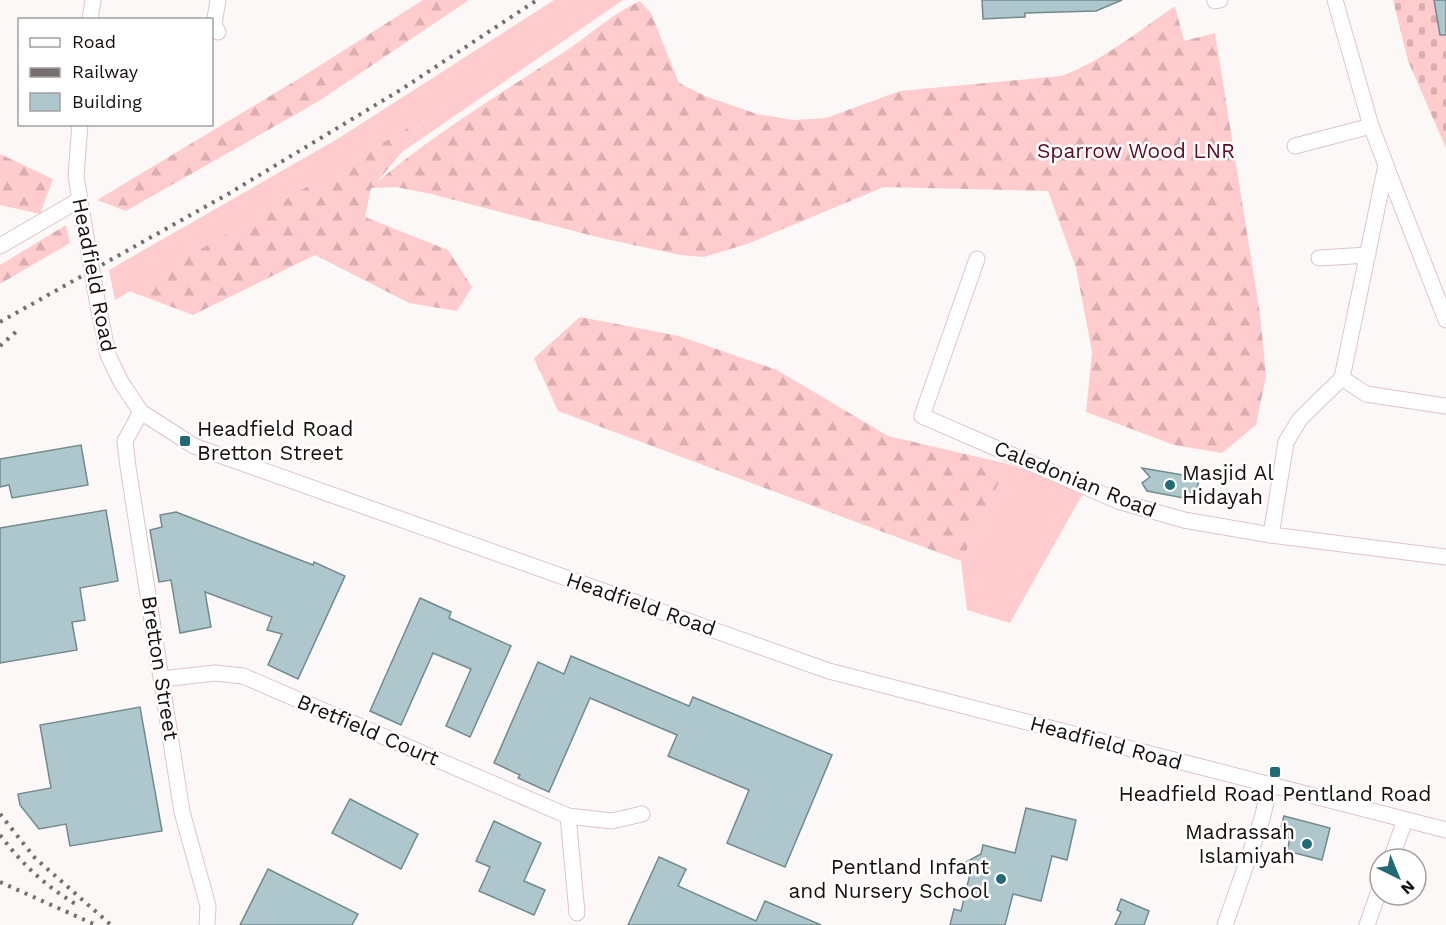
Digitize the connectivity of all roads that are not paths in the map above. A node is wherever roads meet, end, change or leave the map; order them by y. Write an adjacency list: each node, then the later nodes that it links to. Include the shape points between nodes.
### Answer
1 (93, 0): 6 (street)
2 (218, 0): 7 (street, via 214,24)
3 (1220, 0): 5 (street)
4 (1335, 0): 9 (street)
5 (1215, 1)
6 (90, 18)
7 (218, 32)
8 (80, 126): 12 (street, Headfield Road, via 76,176)
9 (1371, 126): 10 (street); 11 (street)
10 (1295, 146)
11 (1386, 165): 14 (street); 17 (street)
12 (79, 200): 13 (street); 20 (street, Headfield Road, bridge, via 108,355)
13 (0, 246)
14 (1368, 255): 15 (street); 18 (street)
15 (1319, 258)
16 (977, 259): 21 (street, Caledonian Road, via 922,416 1118,501 1184,520)
17 (1446, 320)
18 (1342, 378): 19 (street, via 1366,394); 21 (street, via 1300,419 1286,442)
19 (1446, 406)
20 (141, 412): 23 (street, Bretton Street, via 125,441); 24 (street, Headfield Road, via 194,446 829,671)
21 (1271, 535): 22 (street, Caledonian Road)
22 (1446, 557)
23 (162, 679): 26 (street, Bretfield Court, via 214,673 243,676); 32 (street, Bretton Street, via 182,812 208,906)
24 (1270, 785): 27 (street, Headfield Road); 33 (street)
25 (642, 814): 26 (street, Bretfield Court, via 612,821)
26 (568, 816): 31 (street)
27 (1405, 820): 28 (street, Headfield Road); 29 (street)
28 (1446, 830)
29 (1395, 847)
30 (1373, 907): 34 (street)
31 (577, 913)
32 (207, 925)
33 (1225, 925)
34 (1367, 925)

